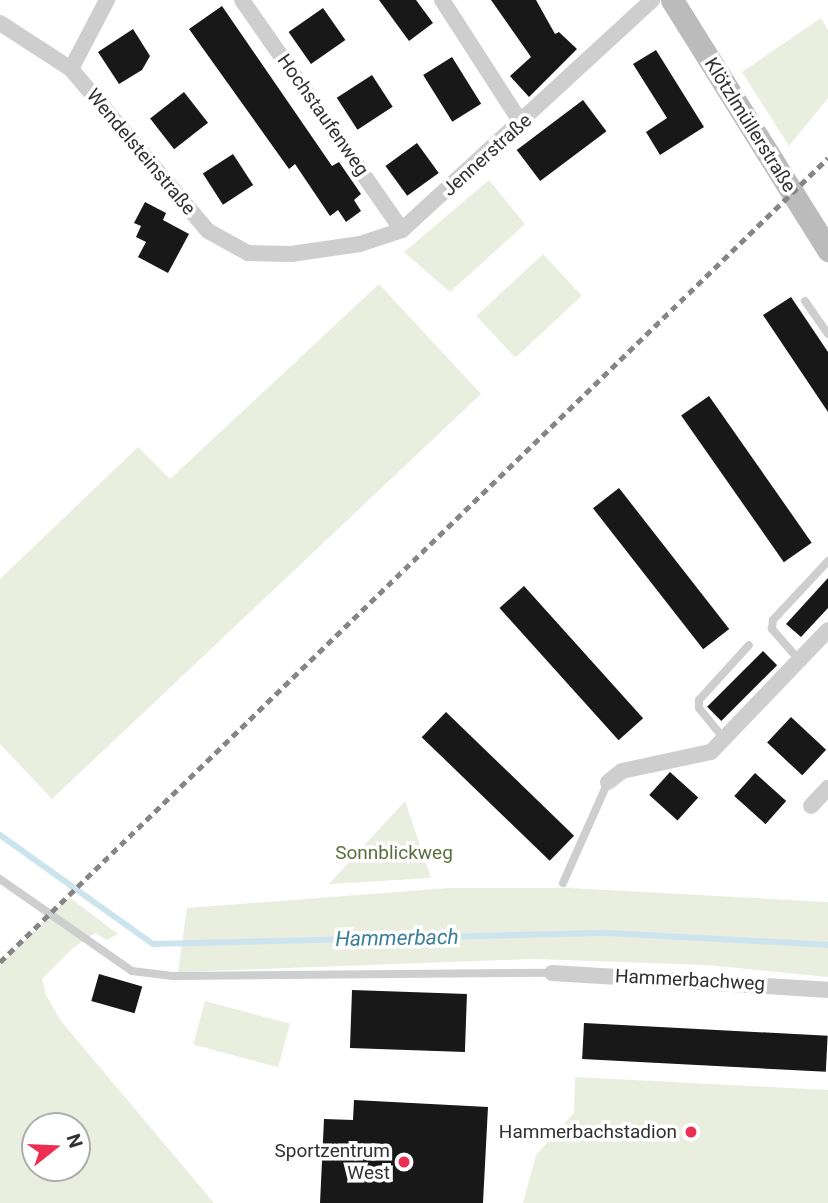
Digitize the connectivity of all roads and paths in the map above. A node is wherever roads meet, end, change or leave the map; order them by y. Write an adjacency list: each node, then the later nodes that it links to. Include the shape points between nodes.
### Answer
1 (107, 0): 7 (street)
2 (242, 0): 9 (street, Hochstaufenweg)
3 (442, 0): 8 (street)
4 (652, 0): 8 (street, Jennerstraße)
5 (672, 0): 10 (street, Klötzlmüllerstraße)
6 (0, 23): 7 (street, Wendelsteinstraße)
7 (71, 69): 11 (street, Wendelsteinstraße, via 208,231 248,253)
8 (522, 124): 9 (street, Jennerstraße)
9 (402, 230): 11 (street, Jennerstraße, via 360,244)
10 (828, 250)
11 (291, 254)
12 (804, 301): 13 (lane)
13 (828, 334)
14 (828, 561): 17 (lane, via 773,620 772,629)
15 (828, 629): 17 (street)
16 (750, 645): 18 (lane, via 699,700 699,708)
17 (800, 661): 18 (street)
18 (725, 740): 19 (street, via 699,758 645,764 622,771)
19 (608, 782): 23 (lane)
20 (828, 788): 21 (street)
21 (811, 806)
22 (0, 879): 24 (lane, via 132,971 173,976)
23 (563, 883)
24 (551, 973): 25 (street, Hammerbachweg)
25 (828, 990)

